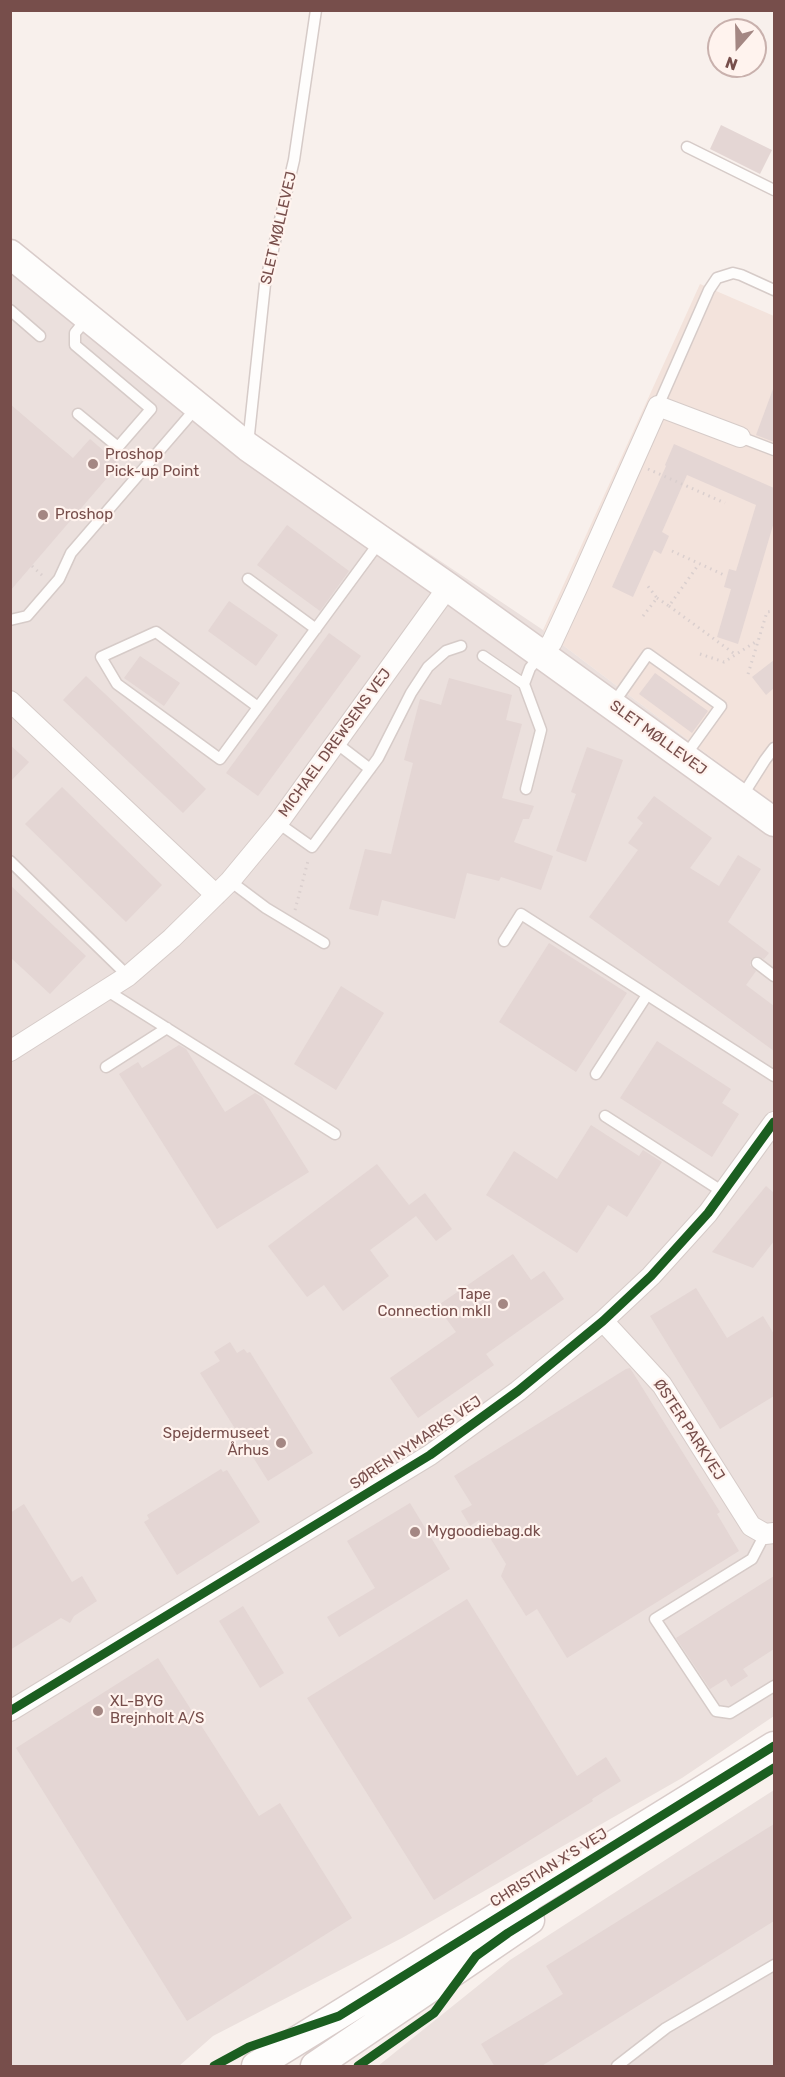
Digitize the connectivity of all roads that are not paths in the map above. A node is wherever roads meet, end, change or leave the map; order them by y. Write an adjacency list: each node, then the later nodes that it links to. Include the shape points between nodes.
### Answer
1 (316, 10): 13 (lane, SLET MØLLEVEJ, via 294,160 265,284)
2 (687, 147): 3 (lane)
3 (774, 190)
4 (10, 254): 7 (main road, SLET MØLLEVEJ)
5 (774, 290): 10 (lane, via 741,274 717,278)
6 (10, 310): 8 (lane)
7 (88, 317): 9 (main road, SLET MØLLEVEJ); 11 (lane, via 75,333 75,345 151,409 118,447)
8 (40, 336)
9 (197, 406): 13 (main road, SLET MØLLEVEJ); 18 (lane, via 71,553 59,579 27,616)
10 (658, 406): 12 (street); 21 (street, via 552,642)
11 (78, 414)
12 (740, 437): 14 (lane)
13 (248, 447): 15 (main road, SLET MØLLEVEJ)
14 (774, 450)
15 (381, 540): 17 (main road, SLET MØLLEVEJ); 19 (lane)
16 (248, 579): 19 (lane)
17 (448, 587): 21 (main road, SLET MØLLEVEJ); 27 (street, MICHAEL DREWSENS VEJ)
18 (10, 620)
19 (316, 629): 26 (lane)
20 (461, 646): 30 (lane, via 446,651 428,667)
21 (542, 654): 23 (lane, via 530,668); 25 (main road, SLET MØLLEVEJ)
22 (483, 656): 23 (lane)
23 (524, 684): 31 (lane, via 541,730)
24 (10, 701): 36 (street)
25 (612, 704): 29 (main road, SLET MØLLEVEJ); 29 (lane, via 648,654 721,706)
26 (258, 707): 26 (lane, via 220,759 117,684 101,657 156,632)
27 (336, 743): 30 (lane); 34 (street, MICHAEL DREWSENS VEJ)
28 (774, 748): 32 (lane)
29 (685, 757): 32 (main road, SLET MØLLEVEJ)
30 (370, 769): 34 (lane, via 312,847)
31 (526, 789)
32 (741, 798): 33 (main road, SLET MØLLEVEJ)
33 (774, 822)
34 (278, 823): 36 (street, MICHAEL DREWSENS VEJ)
35 (10, 861): 40 (lane)
36 (223, 888): 38 (lane); 40 (street, MICHAEL DREWSENS VEJ)
37 (504, 941): 43 (lane, via 521,914)
38 (324, 943)
39 (757, 963): 41 (lane)
40 (128, 976): 42 (street, MICHAEL DREWSENS VEJ)
41 (774, 976)
42 (106, 990): 44 (lane); 45 (street, MICHAEL DREWSENS VEJ)
43 (647, 995): 47 (lane); 48 (lane)
44 (167, 1028): 46 (lane); 51 (lane)
45 (10, 1051)
46 (106, 1066)
47 (596, 1074)
48 (774, 1076)
49 (605, 1116): 52 (lane)
50 (774, 1122): 52 (street, SØREN NYMARKS VEJ)
51 (335, 1134)
52 (723, 1192): 53 (street, SØREN NYMARKS VEJ, via 651,1276)
53 (603, 1321): 54 (street, ØSTER PARKVEJ, via 662,1385 751,1526); 56 (street, SØREN NYMARKS VEJ, via 518,1391 430,1455)
54 (770, 1533): 55 (lane, via 752,1559 656,1619 716,1711 729,1713)
55 (774, 1686)
56 (10, 1711)
57 (774, 1746): 59 (main road, CHRISTIAN X'S VEJ)
58 (774, 1768): 62 (main road, via 508,1933)
59 (497, 1917): 61 (main road, CHRISTIAN X'S VEJ); 62 (main road, via 321,2045 313,2059)
60 (774, 1965): 63 (lane, via 666,2028)
61 (241, 2062): 62 (main road, via 294,2058)
62 (314, 2067)
63 (617, 2067)

